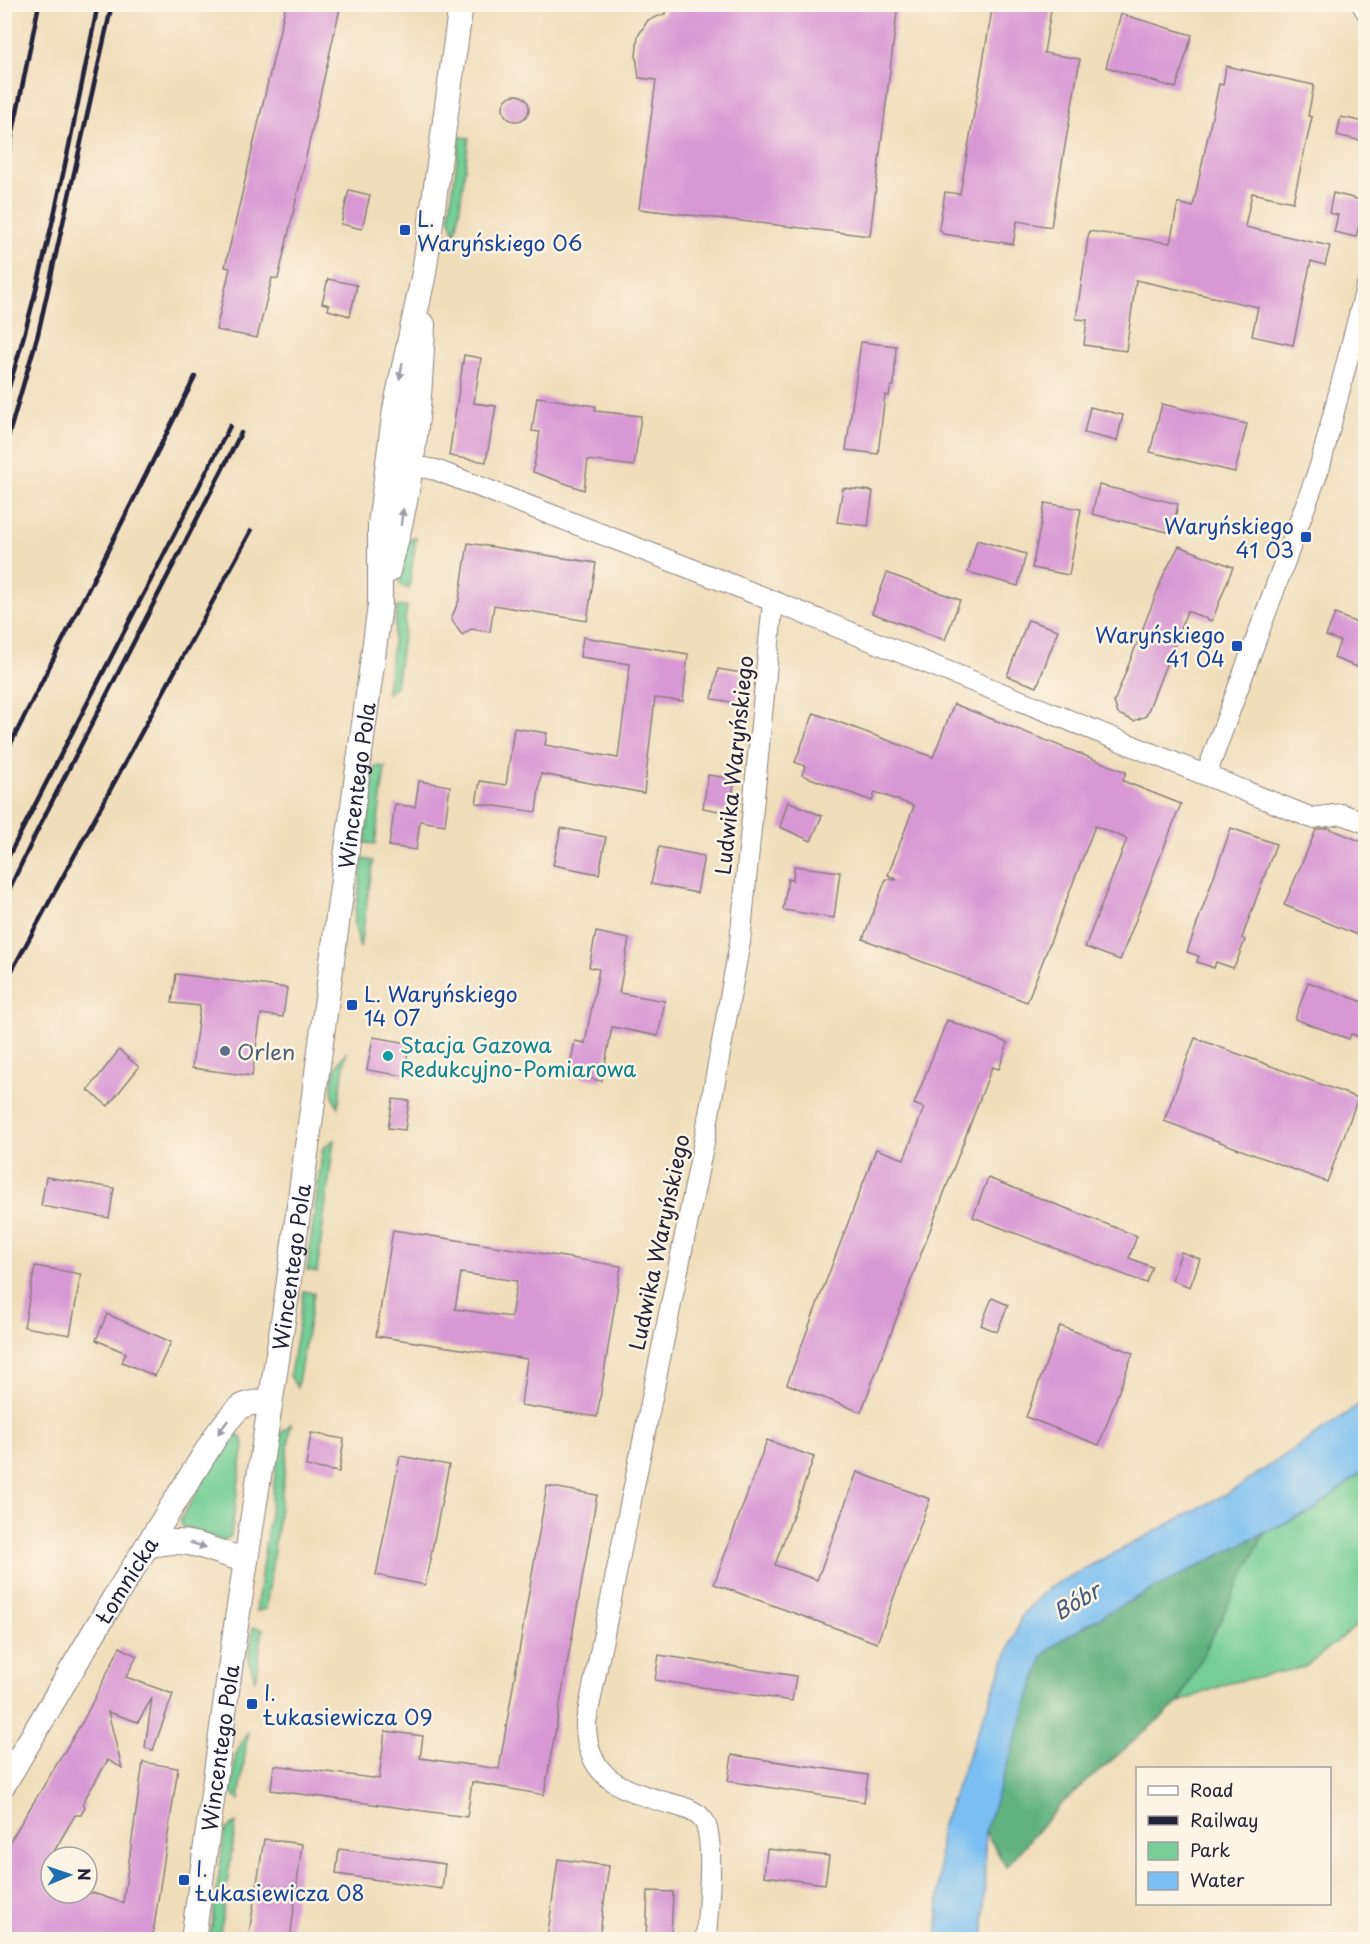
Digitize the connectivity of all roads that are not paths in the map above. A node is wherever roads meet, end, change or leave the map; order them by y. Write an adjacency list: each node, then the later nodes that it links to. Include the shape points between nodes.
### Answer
1 (461, 4): 4 (street, Wincentego Pola)
2 (1362, 4): 3 (street)
3 (1365, 11)
4 (424, 273): 6 (street, Wincentego Pola, one-way to 6, via 403,360); 7 (street, Wincentego Pola, via 421,378)
5 (1365, 288): 10 (street, via 1320,466)
6 (391, 441): 7 (street, via 395,452); 8 (street, Wincentego Pola, via 380,524)
7 (410, 465): 8 (street, Wincentego Pola, one-way to 7, via 401,526); 9 (street, via 436,470)
8 (381, 594): 12 (street, Wincentego Pola)
9 (773, 601): 10 (street); 17 (street, Ludwika Waryńskiego, via 740,942 704,1142 586,1722 590,1755 610,1781 642,1796 690,1810 703,1820 710,1851)
10 (1206, 775): 11 (street, via 1312,818 1342,814)
11 (1365, 823)
12 (270, 1403): 13 (street, Łomnicka, one-way to 13, via 251,1401 234,1412); 14 (street, Wincentego Pola)
13 (148, 1546): 14 (street, one-way to 14, via 183,1540); 15 (street, Łomnicka)
14 (246, 1560): 16 (street, Wincentego Pola)
15 (4, 1784)
16 (193, 1940)
17 (706, 1940)

